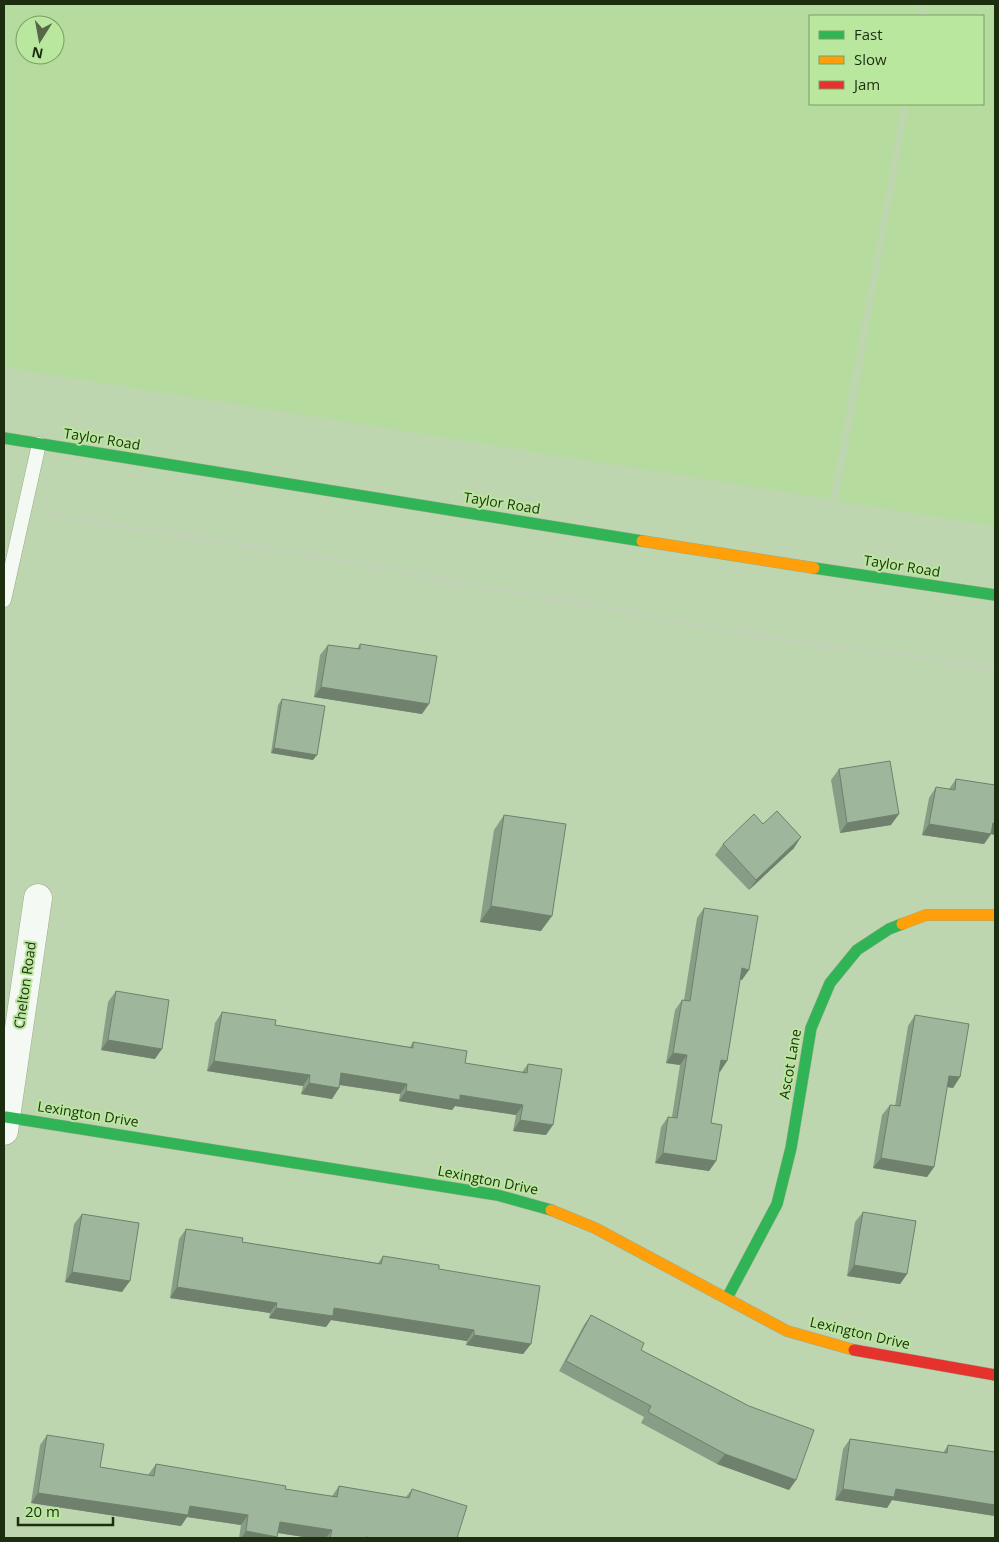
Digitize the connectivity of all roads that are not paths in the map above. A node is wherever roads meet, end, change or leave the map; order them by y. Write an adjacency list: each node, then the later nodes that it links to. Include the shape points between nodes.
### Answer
1 (4, 438): 2 (street, Taylor Road)
2 (39, 444): 3 (street, Taylor Road); 4 (lane)
3 (995, 595)
4 (4, 600)
5 (38, 898): 7 (street, Chelton Road)
6 (995, 915): 8 (street, Ascot Lane, via 926,915 889,929 857,950 830,983 811,1028 791,1148 777,1204)
7 (5, 1124): 8 (street, Lexington Drive, via 497,1195 547,1208 595,1228)
8 (727, 1298): 9 (street, Lexington Drive, via 796,1334 862,1352)
9 (995, 1375)

